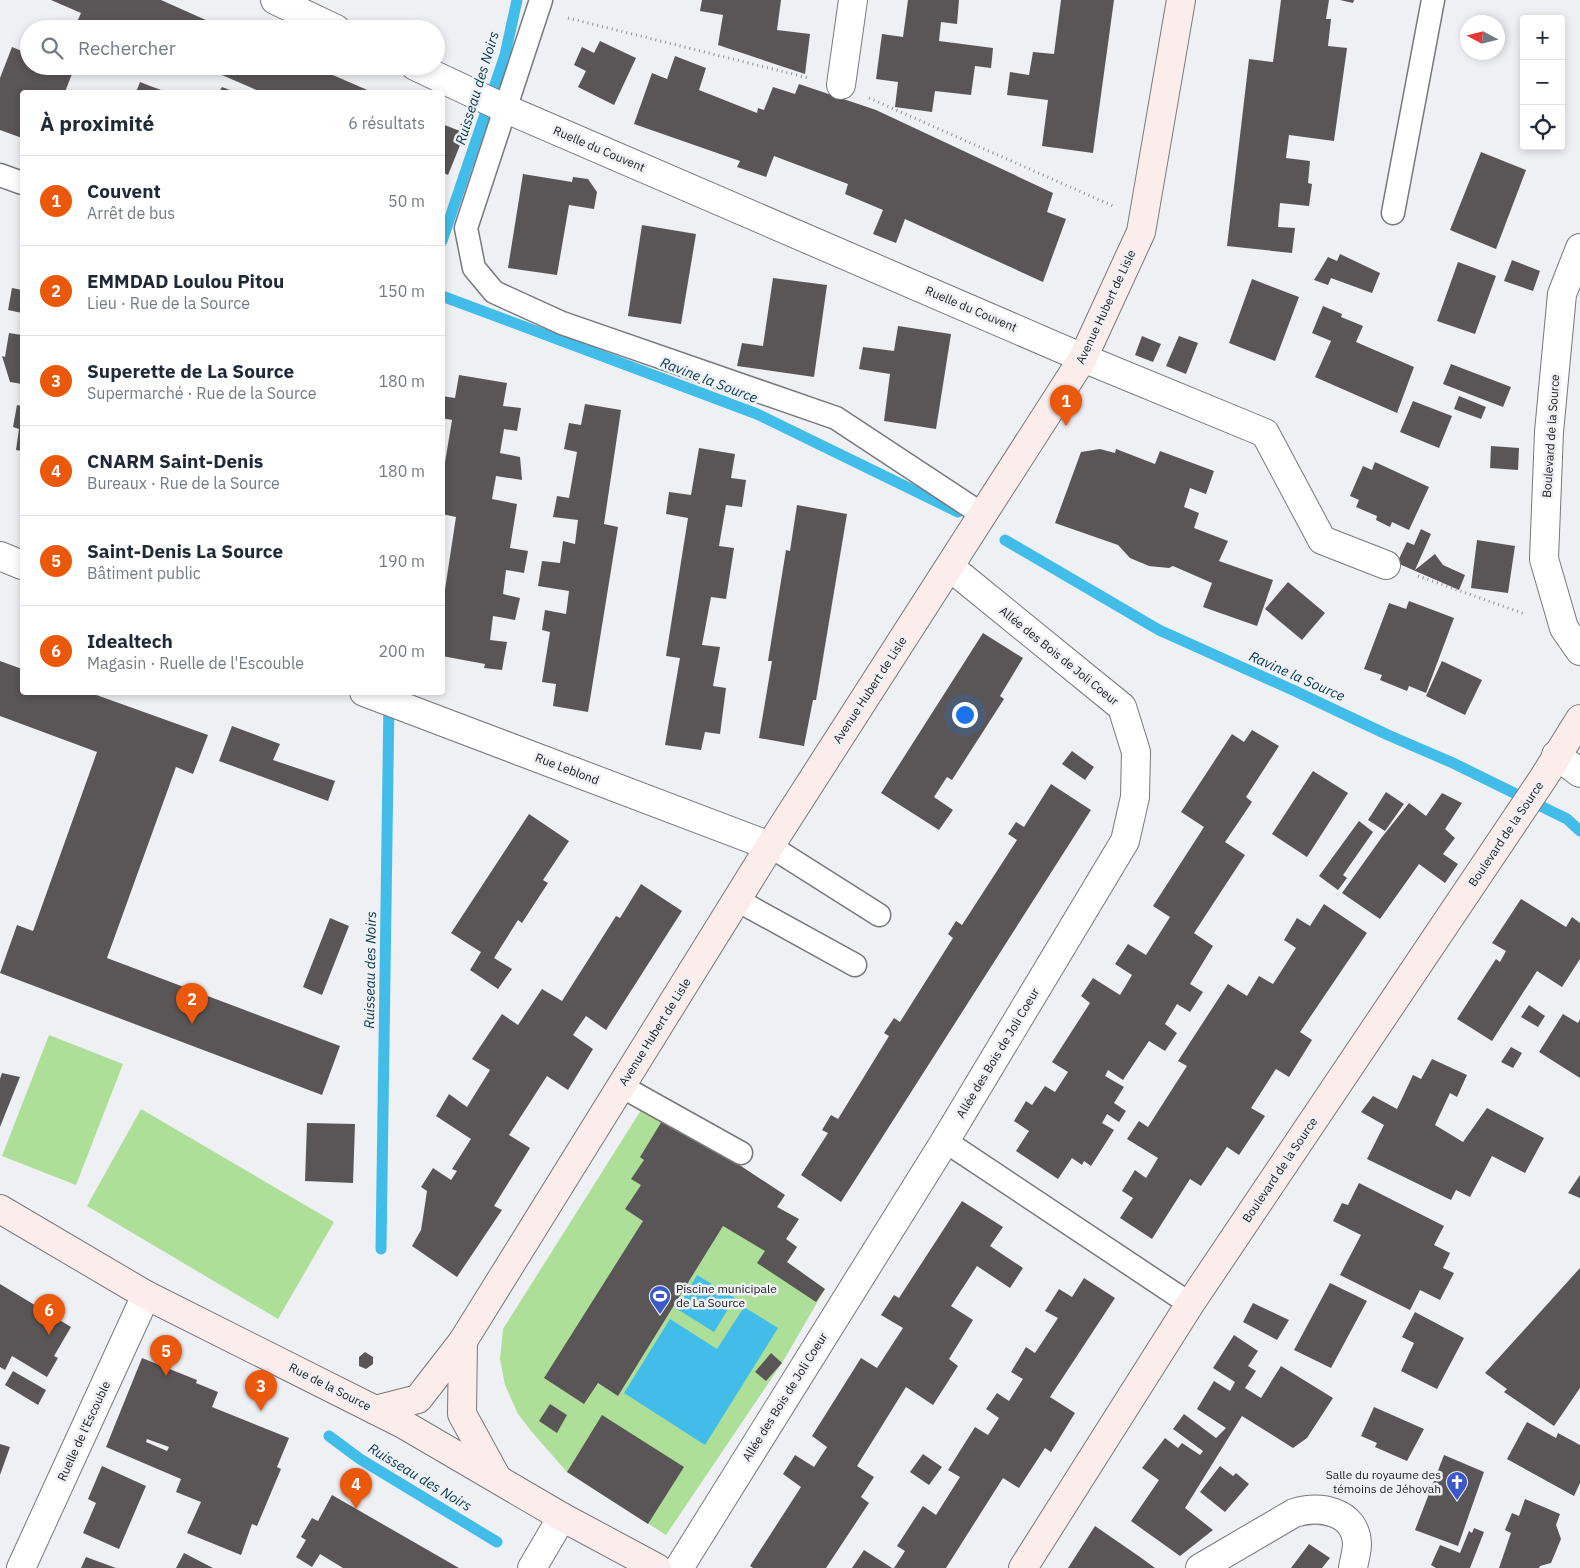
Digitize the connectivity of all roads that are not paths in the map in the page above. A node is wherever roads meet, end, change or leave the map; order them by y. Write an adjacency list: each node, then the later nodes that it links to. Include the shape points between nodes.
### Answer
1 (275, 0): 6 (street)
2 (541, 0): 9 (lane)
3 (853, 0): 8 (street)
4 (1181, 0): 14 (street, Avenue Hubert de Lisle, via 1141,232)
5 (1433, 0): 12 (lane)
6 (317, 20)
7 (434, 75): 9 (street, Ruelle du Couvent)
8 (841, 85)
9 (504, 108): 14 (street, Ruelle du Couvent); 15 (lane, via 466,228 474,268 494,292 562,324 836,418)
10 (0, 175): 11 (lane)
11 (20, 182)
12 (1393, 213)
13 (1580, 248): 20 (street, Boulevard de la Source, via 1562,294 1549,432 1544,559 1564,628)
14 (1083, 358): 15 (street, Avenue Hubert de Lisle); 18 (street, Ruelle du Couvent, via 1264,433 1322,540)
15 (983, 515): 19 (street, Avenue Hubert de Lisle)
16 (0, 556): 17 (street)
17 (20, 564)
18 (1386, 565)
19 (950, 567): 25 (street, Avenue Hubert de Lisle); 30 (street, Allée des Bois de Joli Coeur, via 1122,707 1136,752 1134,797 1125,841)
20 (1580, 651)
21 (371, 695): 25 (street, Rue Leblond)
22 (1580, 719): 23 (street, Boulevard de la Source)
23 (1550, 766): 24 (street); 34 (street, Boulevard de la Source)
24 (1580, 773)
25 (770, 846): 26 (street, Avenue Hubert de Lisle); 27 (lane)
26 (737, 900): 28 (lane); 29 (street, Avenue Hubert de Lisle)
27 (879, 915)
28 (855, 965)
29 (622, 1086): 31 (lane); 35 (street, Avenue Hubert de Lisle)
30 (945, 1141): 34 (lane); 44 (street, Allée des Bois de Joli Coeur)
31 (741, 1153)
32 (0, 1209): 33 (street, Rue de la Source)
33 (146, 1295): 36 (street, Rue de la Source); 41 (street, Ruelle de l'Escouble)
34 (1190, 1304): 45 (street, Boulevard de la Source)
35 (463, 1341): 36 (street, Avenue Hubert de Lisle, via 418,1399); 37 (street)
36 (375, 1410): 38 (street, Rue de la Source)
37 (462, 1414): 38 (street); 39 (street)
38 (435, 1442): 39 (street, Rue de la Source)
39 (497, 1479): 40 (street, Rue de la Source)
40 (562, 1517): 42 (street); 43 (street, Rue de la Source)
41 (21, 1568)
42 (532, 1568)
43 (658, 1568)
44 (679, 1568)
45 (1023, 1568)
46 (1200, 1568): 47 (street, via 1306,1509 1342,1515 1353,1528 1357,1544)
47 (1353, 1568)

